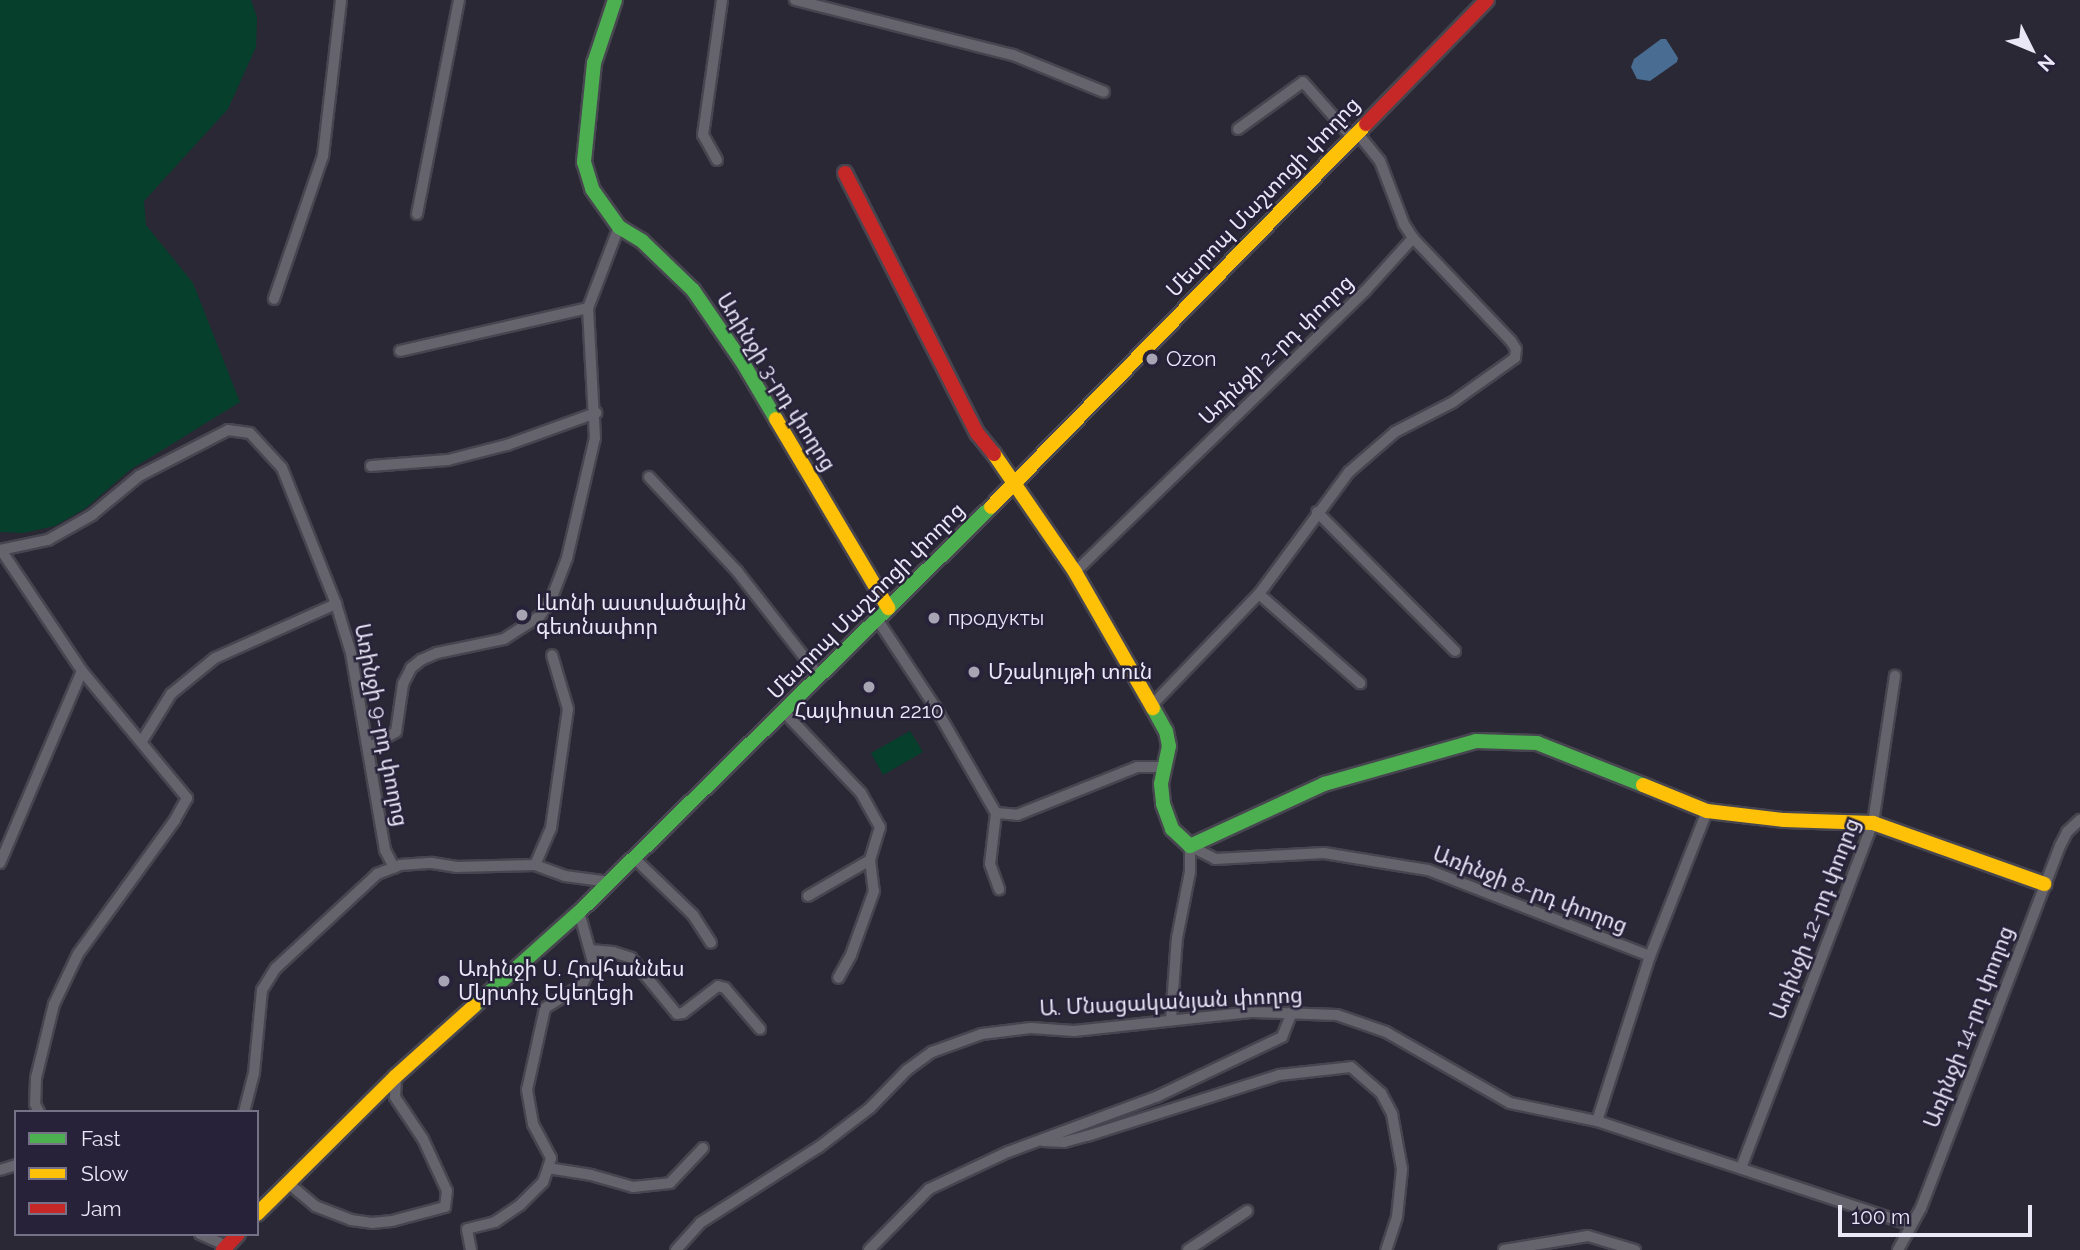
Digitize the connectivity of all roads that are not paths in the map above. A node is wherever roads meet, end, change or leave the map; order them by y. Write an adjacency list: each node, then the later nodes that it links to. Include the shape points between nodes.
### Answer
1 (341, 0): 15 (street, via 323,156)
2 (459, 0): 12 (street)
3 (615, 0): 13 (street, Առինջի 3-րդ փողոց, via 594,63 584,162 592,189)
4 (722, 0): 10 (street, via 703,135)
5 (794, 0): 7 (street, via 1013,55)
6 (1487, 0): 9 (street, Մեսրոպ Մաշտոցի փողոց)
7 (1104, 92)
8 (1238, 129): 9 (street, via 1303,82)
9 (1354, 133): 14 (street, via 1380,161); 21 (street, Մեսրոպ Մաշտոցի փողոց)
10 (717, 160)
11 (845, 173): 21 (street, via 977,433)
12 (417, 214)
13 (619, 227): 16 (street); 27 (street, Առինջի 3-րդ փողոց, via 642,241 693,290 743,363)
14 (1413, 238): 22 (street, via 1511,341 1515,358 1453,402 1395,432 1349,472); 24 (street, Առինջի 2-րդ փողոց, via 1365,291)
15 (274, 299)
16 (588, 308): 17 (street); 18 (street)
17 (400, 351)
18 (596, 413): 19 (street, via 507,445 448,460); 37 (street, via 595,438 567,558 551,600 540,616 504,639 437,653 411,668 403,684 396,732)
19 (371, 466)
20 (649, 477): 31 (street, via 737,571)
21 (1016, 483): 24 (street); 27 (street, Մեսրոպ Մաշտոցի փողոց)
22 (1317, 512): 25 (street); 28 (street)
23 (0, 550): 26 (street, Առինջի 9-րդ փողոց, via 48,540 92,515 139,476 228,429 250,433 282,468); 30 (street)
24 (1075, 572): 34 (street)
25 (1259, 594): 33 (street); 34 (street)
26 (336, 604): 36 (street, via 215,658 171,694); 37 (street, Առինջի 9-րդ փողոց, via 351,653)
27 (883, 613): 31 (street, Մեսրոպ Մաշտոցի փողոց); 40 (street)
28 (1455, 651)
29 (552, 655): 47 (street, via 568,709 551,828)
30 (82, 671): 36 (street); 46 (street)
31 (818, 676): 35 (street, Մեսրոպ Մաշտոցի փողոց)
32 (1895, 676): 42 (street, Առինջի 12-րդ փողոց)
33 (1360, 683)
34 (1152, 705): 38 (street, via 1166,731)
35 (783, 711): 44 (street, Մեսրոպ Մաշտոցի փողոց); 45 (street, via 861,793 880,827)
36 (142, 741): 62 (street, via 187,798 78,954 54,1004 36,1078)
37 (368, 748): 48 (street, Առինջի 9-րդ փողոց, via 385,850)
38 (1165, 766): 40 (street, via 1137,767 1017,815); 43 (street, via 1163,804 1172,829)
39 (1707, 811): 42 (street); 43 (street, via 1537,743 1476,741 1324,784); 56 (street)
40 (996, 813): 51 (street, via 990,864)
41 (2080, 820): 50 (street, Առինջի 14-րդ փողոց, via 2067,832)
42 (1872, 823): 50 (street); 70 (street, Առինջի 12-րդ փողոց)
43 (1190, 846): 56 (street, Առինջի 8-րդ փողոց, via 1215,859 1324,853 1428,870); 59 (street)
44 (634, 858): 49 (street, Մեսրոպ Մաշտոցի փողոց); 54 (street, via 693,915)
45 (870, 860): 52 (street); 57 (street, via 874,891)
46 (0, 863)
47 (535, 865): 48 (street, via 456,867 432,863); 49 (street, via 565,876)
48 (394, 868): 63 (street, via 377,874 276,968 262,990 254,1073)
49 (610, 882): 53 (street, Մեսրոպ Մաշտոցի փողոց)
50 (2044, 884): 74 (street, Առինջի 14-րդ փողոց)
51 (999, 889)
52 (808, 896)
53 (579, 912): 55 (street); 61 (street, Մեսրոպ Մաշտոցի փողոց)
54 (711, 943)
55 (590, 950): 60 (street, via 631,958 677,1014 718,986 725,988); 69 (street, via 593,962 582,985 545,1008 533,1051 527,1090 533,1124 551,1158)
56 (1650, 956): 64 (street)
57 (838, 978)
58 (1292, 1012): 59 (street, Ա. Մնացականյան փողոց); 64 (street, Ա. Մնացականյան փողոց, via 1337,1015 1386,1032 1510,1103); 65 (street, via 1282,1037 1156,1097)
59 (1171, 1019): 78 (street, Ա. Մնացականյան փողոց, via 1074,1031 1031,1028 982,1034 932,1052 819,1147 700,1223)
60 (760, 1029)
61 (396, 1076): 71 (street, Մեսրոպ Մաշտոցի փողոց); 71 (street, via 395,1097 423,1139 447,1191 445,1207 391,1221 361,1222 315,1206)
62 (38, 1110)
63 (245, 1110)
64 (1597, 1121): 70 (street, Ա. Մնացականյան փողոց)
65 (1043, 1141): 79 (street, via 929,1189); 81 (street, via 1087,1136 1279,1075 1351,1067 1381,1093 1392,1114 1402,1169 1399,1207)
66 (702, 1148): 69 (street, via 670,1182 633,1187)
67 (0, 1159): 68 (street)
68 (9, 1167)
69 (548, 1168): 77 (street, via 543,1182 520,1205 495,1222 467,1229)
70 (1741, 1168): 74 (street, Ա. Մնացականյան փողոց)
71 (288, 1183): 72 (street, Մեսրոպ Մաշտոցի փողոց)
72 (259, 1207)
73 (1247, 1211): 80 (street)
74 (1911, 1225): 84 (street, Առինջի 14-րդ փողոց)
75 (204, 1236): 76 (street)
76 (225, 1248)
77 (471, 1250)
78 (676, 1250)
79 (869, 1250)
80 (1188, 1250)
81 (1386, 1250)
82 (1504, 1250): 83 (street, via 1588,1236)
83 (1635, 1250)
84 (1898, 1250)

